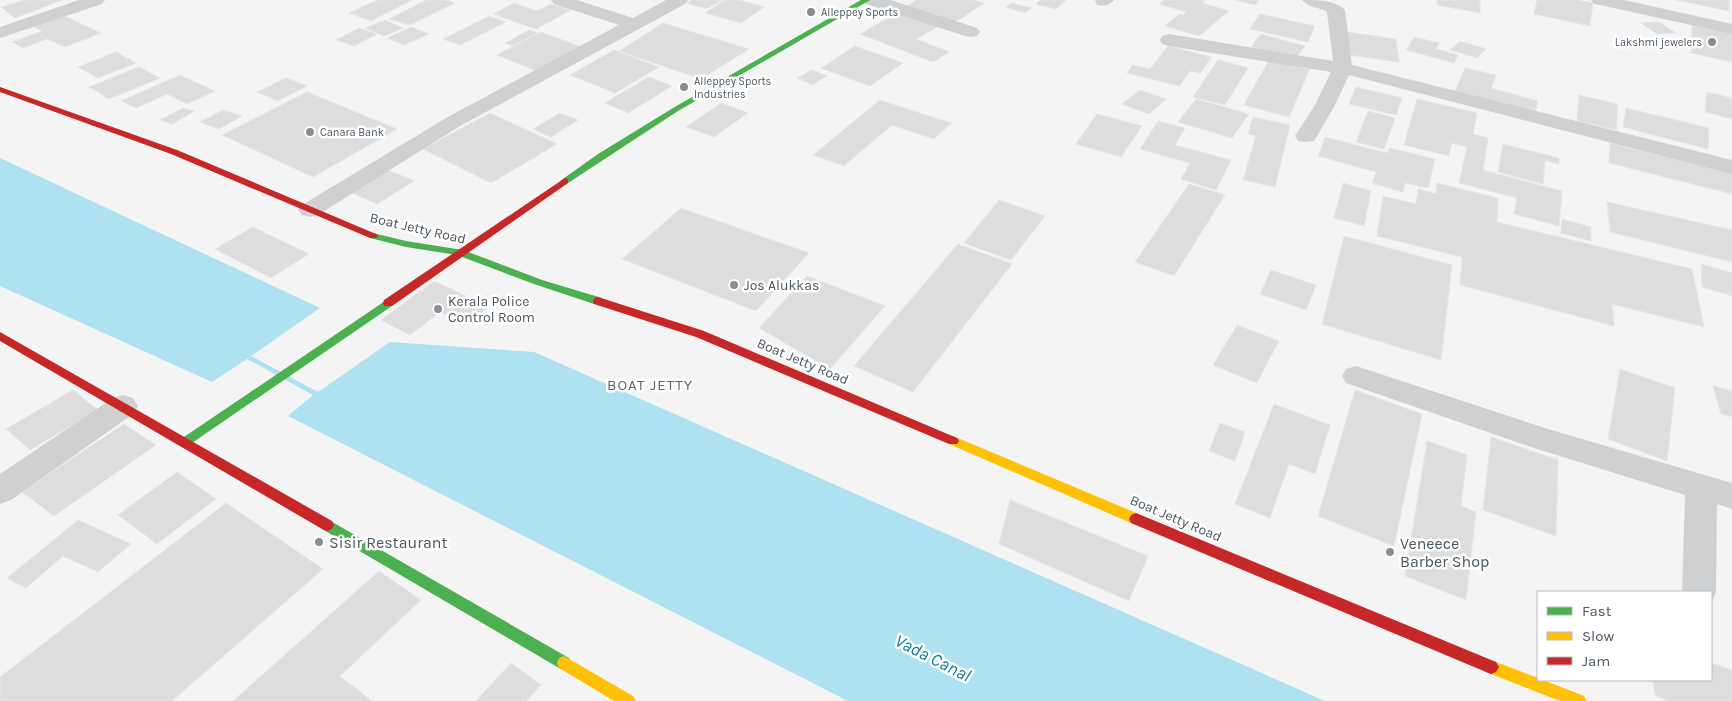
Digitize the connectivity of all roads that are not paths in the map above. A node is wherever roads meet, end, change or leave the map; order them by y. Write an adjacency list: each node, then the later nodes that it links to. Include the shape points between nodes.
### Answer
1 (96, 0): 11 (street)
2 (560, 0): 8 (street)
3 (679, 0): 8 (street)
4 (866, 0): 18 (main road, via 614,147)
5 (872, 0): 10 (street)
6 (1311, 0): 13 (street, via 1336,10)
7 (1600, 0): 9 (street)
8 (634, 24): 17 (street, via 453,122)
9 (1732, 29)
10 (971, 32)
11 (0, 33)
12 (1169, 40): 13 (street)
13 (1343, 68): 15 (street); 16 (street)
14 (0, 89): 17 (main road, Boat Jetty Road, via 174,152)
15 (1306, 136)
16 (1732, 167)
17 (310, 210): 18 (main road, Boat Jetty Road, via 371,235)
18 (459, 252): 22 (main road); 28 (main road, Boat Jetty Road, via 538,282 700,334 1440,647)
19 (0, 336): 21 (main road)
20 (1356, 376): 23 (street, via 1545,440)
21 (123, 406): 22 (main road); 24 (street)
22 (185, 442): 27 (main road)
23 (1701, 486): 25 (street); 26 (street)
24 (0, 491)
25 (1732, 496)
26 (1699, 591)
27 (628, 701)
28 (1579, 701)

